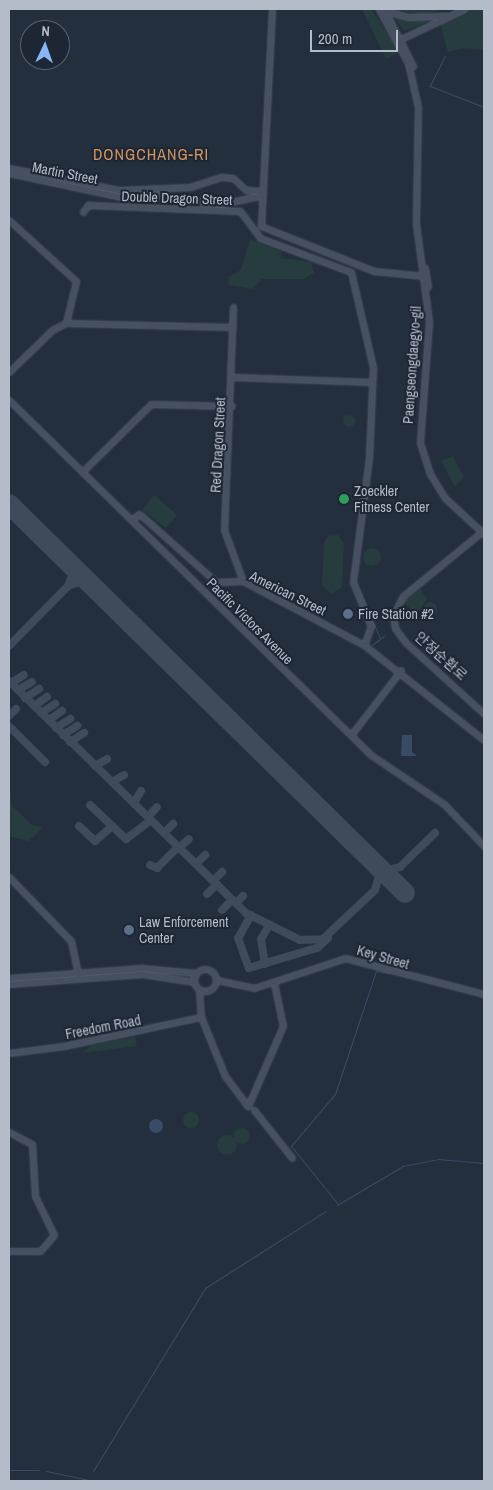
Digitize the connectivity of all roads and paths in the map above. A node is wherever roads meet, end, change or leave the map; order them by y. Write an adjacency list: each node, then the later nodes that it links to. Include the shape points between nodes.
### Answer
1 (272, 9): 10 (street)
2 (380, 9): 6 (street)
3 (464, 9): 5 (street)
4 (385, 10): 5 (street, via 408,18); 6 (street)
5 (451, 15): 6 (street)
6 (401, 40): 13 (street, via 419,96 418,216)
7 (9, 168): 9 (street, Martin Street)
8 (9, 174): 9 (street, Martin Street)
9 (118, 193): 10 (street, via 221,204); 10 (street, via 206,185 222,178 233,178 246,190)
10 (260, 193): 13 (street, via 260,222 266,232 378,273)
11 (84, 212): 19 (street, Double Dragon Street, via 88,206 240,211 260,238 343,266 354,278)
12 (9, 220): 15 (street, via 76,281)
13 (425, 276): 24 (street, via 432,319 423,442 432,472 449,499); 24 (street, Paengseongdaegyo-gil, via 429,322 419,429 422,454 452,507)
14 (234, 307): 16 (street, Red Dragon Street)
15 (66, 323): 16 (street); 17 (street, via 52,330)
16 (233, 327): 18 (street, Red Dragon Street)
17 (9, 372)
18 (233, 377): 19 (street); 21 (street, Red Dragon Street)
19 (372, 382): 26 (street, Double Dragon Street, via 368,463 353,582 371,626)
20 (9, 400): 22 (street, Pacific Victors Avenue)
21 (232, 406): 22 (street, via 151,404); 25 (street, Red Dragon Street, via 224,530)
22 (82, 472): 23 (street, Pacific Victors Avenue)
23 (131, 520): 25 (street, American Street, via 139,514 216,582); 30 (street, Pacific Victors Avenue)
24 (483, 532): 28 (street, 안정순환로, via 402,601 397,624 402,636); 29 (street, via 403,596 393,622 405,642)
25 (243, 581): 26 (street, American Street)
26 (364, 645): 27 (street, American Street)
27 (400, 670): 30 (street); 31 (street, American Street)
28 (484, 710)
29 (484, 714)
30 (351, 735): 32 (street, Pacific Victors Avenue, via 370,755 444,804)
31 (484, 740)
32 (484, 846)
33 (9, 877): 35 (street, via 71,941)
34 (196, 973): 35 (street, via 142,968); 37 (street); 38 (street, Key Street, via 209,970)
35 (78, 976): 36 (street); 37 (street, via 142,974); 40 (street)
36 (9, 978)
37 (194, 982): 41 (street)
38 (218, 983): 39 (street, Key Street, via 247,989); 41 (street)
39 (274, 983): 42 (street, Key Street, via 345,958); 43 (street, via 283,1026 268,1068 248,1106 225,1076)
40 (9, 984)
41 (202, 992): 43 (street)
42 (484, 994)
43 (200, 1017): 44 (street, Freedom Road, via 64,1046)
44 (9, 1052)
45 (254, 1110): 47 (street)
46 (9, 1132): 48 (street, via 32,1144 35,1196 54,1235 40,1251)
47 (292, 1158)
48 (9, 1251)

